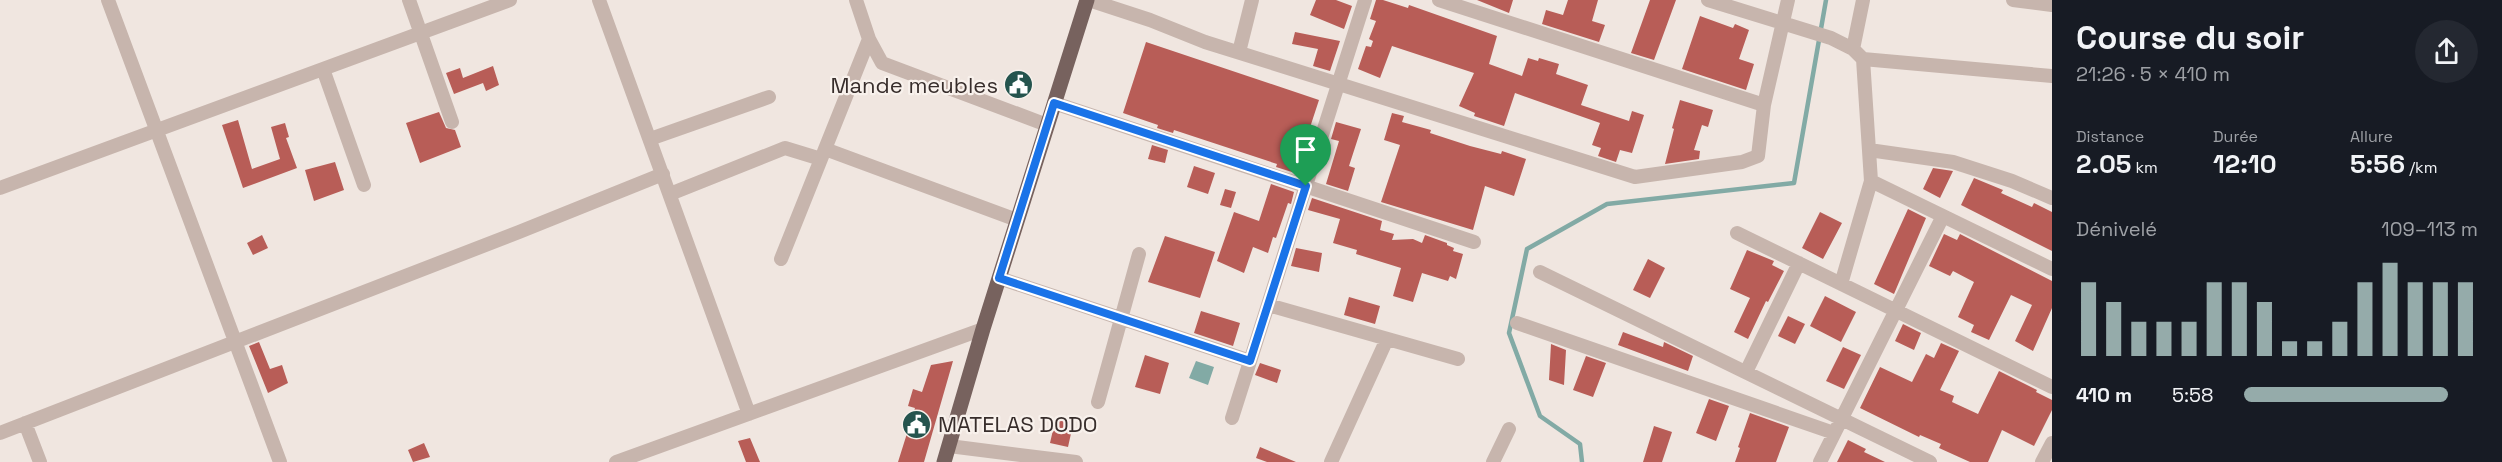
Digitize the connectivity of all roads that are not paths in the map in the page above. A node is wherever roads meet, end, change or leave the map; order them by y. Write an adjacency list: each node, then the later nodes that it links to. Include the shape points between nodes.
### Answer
1 (108, 0): 28 (street)
2 (409, 0): 16 (street)
3 (510, 0): 16 (street)
4 (600, 0): 29 (street)
5 (856, 0): 17 (street)
6 (1088, 0): 18 (street); 24 (main road)
7 (1252, 0): 18 (street)
8 (1365, 0): 22 (street)
9 (1439, 0): 25 (street)
10 (1708, 0): 15 (street)
11 (1788, 0): 15 (street)
12 (1863, 0): 19 (street)
13 (2013, 0): 14 (street)
14 (2052, 5)
15 (1781, 24): 19 (street, via 1831,38); 25 (street)
16 (421, 33): 20 (street); 26 (street)
17 (869, 39): 27 (street, via 882,63); 31 (street)
18 (1239, 52): 22 (street)
19 (1858, 54): 21 (street); 30 (street)
20 (323, 69): 28 (street); 34 (street)
21 (2052, 76)
22 (1339, 84): 25 (street, via 1635,177 1742,162 1758,156); 35 (street)
23 (769, 97): 29 (street)
24 (1054, 103): 27 (main road); 35 (street)
25 (1764, 105)
26 (452, 122)
27 (1047, 125): 40 (main road)
28 (157, 130): 36 (street); 56 (street)
29 (650, 139): 32 (street)
30 (1869, 150): 33 (street); 38 (street, via 1953,162)
31 (823, 154): 37 (street, via 785,148); 40 (street); 44 (street)
32 (663, 174): 37 (street); 56 (street)
33 (1871, 181): 39 (street); 49 (street)
34 (364, 185)
35 (1306, 186): 42 (street); 50 (street)
36 (0, 188)
37 (670, 194): 62 (street)
38 (2052, 198)
39 (1943, 216): 46 (street); 51 (street)
40 (1017, 220): 48 (main road)
41 (1737, 233): 45 (street)
42 (1474, 242)
43 (1139, 254): 52 (street)
44 (781, 259)
45 (1799, 263): 49 (street); 59 (street)
46 (2052, 269)
47 (1540, 272): 59 (street)
48 (999, 278): 52 (street); 54 (main road)
49 (1841, 284): 51 (street)
50 (1268, 305): 55 (street); 58 (street)
51 (1896, 310): 60 (street); 64 (street)
52 (1121, 319): 58 (street); 61 (street)
53 (1517, 323): 68 (street)
54 (983, 329): 62 (street); 70 (main road)
55 (1387, 339): 57 (street); 76 (street)
56 (235, 342): 65 (street); 73 (street)
57 (1458, 359)
58 (1250, 361): 63 (street)
59 (1746, 372): 64 (street)
60 (2052, 387)
61 (1098, 402)
62 (749, 414): 71 (street)
63 (1232, 418)
64 (1841, 419): 68 (street); 79 (street)
65 (26, 423): 67 (street); 72 (street)
66 (1509, 429): 77 (street)
67 (0, 433)
68 (1834, 433): 78 (street)
69 (2052, 443): 80 (street)
70 (949, 446): 74 (main road); 75 (street)
71 (625, 460)
72 (40, 462)
73 (279, 462)
74 (944, 462)
75 (1076, 462)
76 (1331, 462)
77 (1493, 462)
78 (1820, 462)
79 (1930, 462)
80 (2043, 462)

